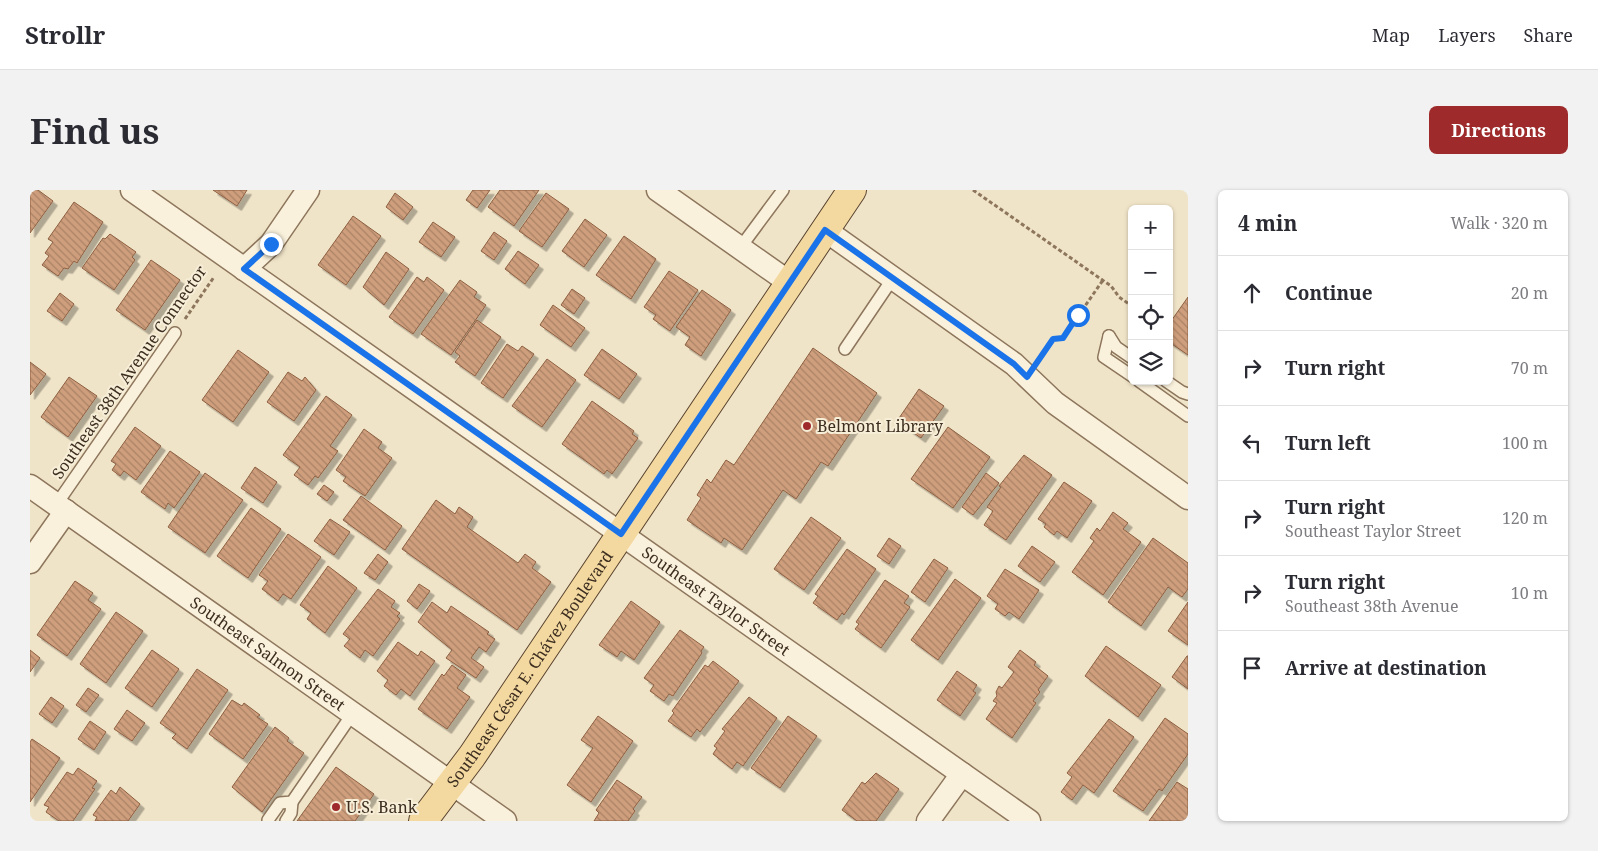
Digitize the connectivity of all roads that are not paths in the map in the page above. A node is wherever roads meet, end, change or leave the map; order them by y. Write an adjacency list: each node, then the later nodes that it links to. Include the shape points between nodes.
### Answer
1 (132, 190): 8 (street, Southeast Taylor Street)
2 (308, 190): 8 (street, via 271,244)
3 (658, 190): 7 (street)
4 (782, 190): 7 (lane)
5 (846, 194): 6 (main road, Southeast César E. Chávez Boulevard)
6 (825, 230): 9 (street); 10 (main road, Southeast César E. Chávez Boulevard)
7 (740, 248): 10 (street)
8 (236, 263): 22 (street, Southeast Taylor Street)
9 (893, 278): 12 (lane); 20 (street, via 1014,364 1055,403)
10 (790, 283): 22 (main road, Southeast César E. Chávez Boulevard)
11 (175, 333): 21 (lane, Southeast 38th Avenue Connector)
12 (845, 349)
13 (1128, 355): 14 (lane, via 1116,347 1109,336 1104,357)
14 (1128, 373)
15 (1145, 385): 18 (lane)
16 (1172, 385): 17 (lane)
17 (1188, 394)
18 (1188, 416)
19 (30, 486): 21 (street, Southeast Salmon Street)
20 (1188, 498)
21 (61, 508): 23 (street); 24 (street, Southeast Salmon Street)
22 (621, 534): 25 (street, Southeast Taylor Street); 26 (main road, Southeast César E. Chávez Boulevard)
23 (30, 562)
24 (353, 713): 26 (street, Southeast Salmon Street); 27 (lane)
25 (962, 774): 32 (street); 33 (street, Southeast Taylor Street)
26 (452, 783): 30 (main road, Southeast César E. Chávez Boulevard); 31 (street, Southeast Salmon Street)
27 (292, 802): 28 (lane, via 280,803); 29 (lane)
28 (268, 820)
29 (286, 821)
30 (423, 821)
31 (506, 821)
32 (928, 821)
33 (1029, 821)

